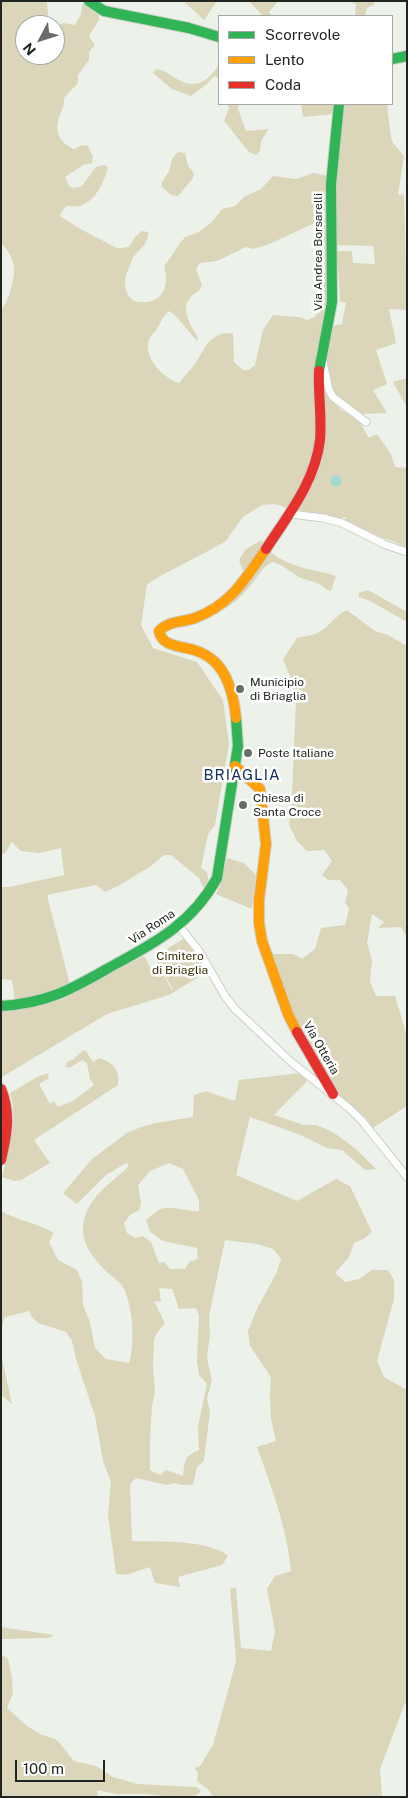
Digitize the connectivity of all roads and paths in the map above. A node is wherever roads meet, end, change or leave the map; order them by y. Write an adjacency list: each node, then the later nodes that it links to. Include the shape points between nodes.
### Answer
1 (89, 1): 2 (main road, via 104,11)
2 (218, 37)
3 (407, 56): 4 (main road)
4 (393, 60)
5 (339, 105): 6 (main road, Via Andrea Borsarelli, via 330,191 332,302)
6 (320, 354): 7 (street, via 333,397); 8 (main road, Via Andrea Borsarelli, via 318,451 307,484)
7 (366, 422)
8 (290, 514): 9 (street, via 342,523); 10 (main road, Via Andrea Borsarelli, via 232,596 215,609 187,621 166,624 159,631 168,644 196,650 213,660 223,673 233,699 238,728)
9 (407, 552)
10 (235, 766): 11 (main road, Via Roma, via 217,878 202,903); 14 (main road, Via Otteria, via 260,789 266,844 259,900 262,941 288,1014)
11 (179, 926): 12 (main road, Via Roma, via 70,990 32,1002); 14 (street, Via Otteria, via 199,951 235,1009 290,1062)
12 (1, 1006)
13 (1, 1089): 15 (main road, via 9,1119)
14 (333, 1094): 16 (street, via 362,1120)
15 (1, 1160)
16 (407, 1177)

